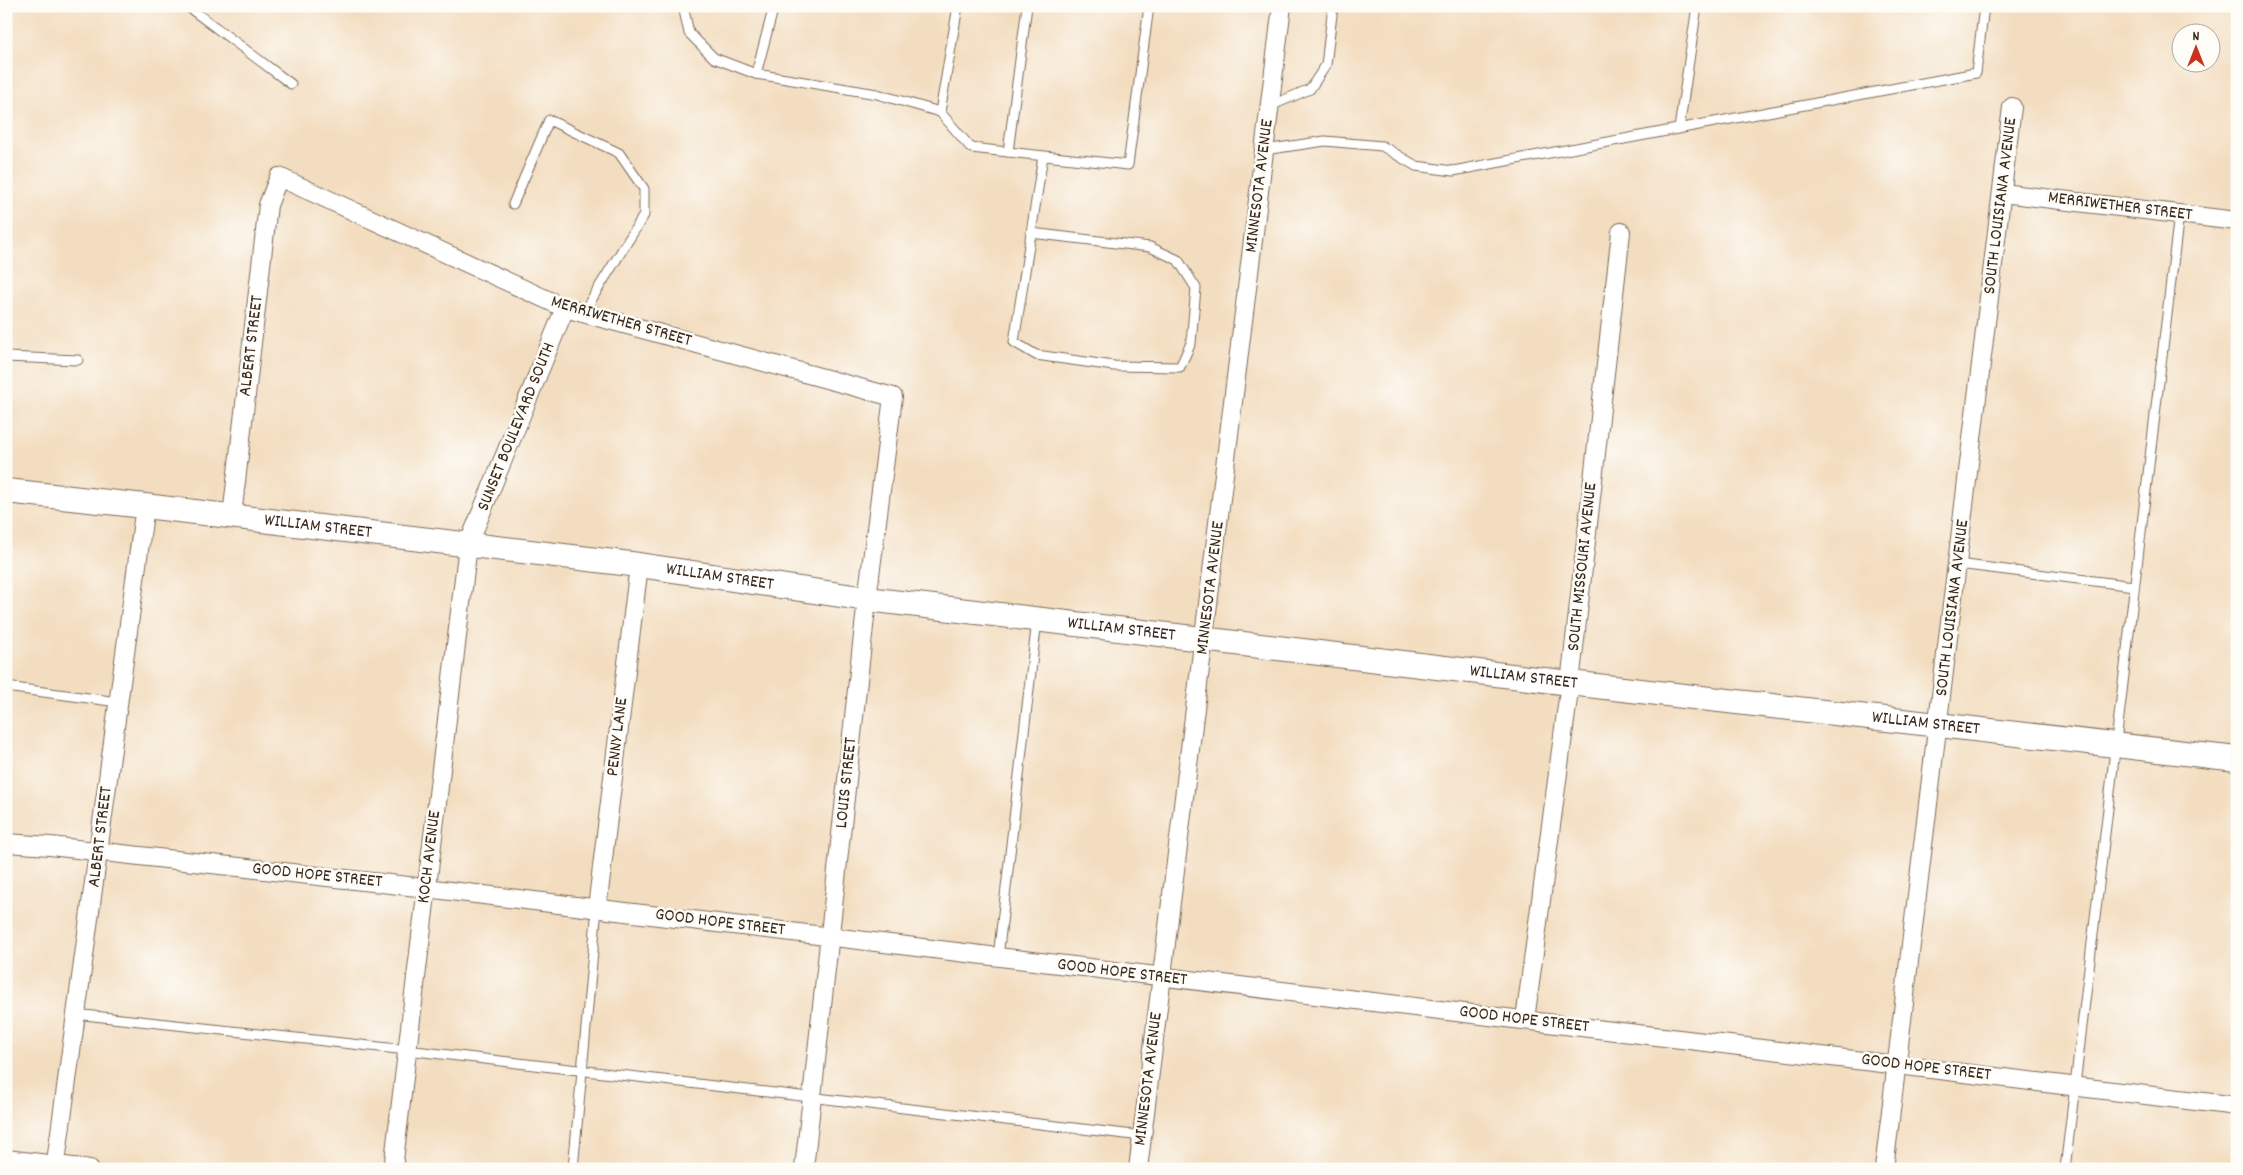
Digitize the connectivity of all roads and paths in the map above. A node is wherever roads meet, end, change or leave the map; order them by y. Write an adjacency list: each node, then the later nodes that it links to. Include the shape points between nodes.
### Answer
1 (187, 6): 12 (lane)
2 (683, 6): 11 (lane, via 689,33 714,58)
3 (774, 6): 11 (lane)
4 (958, 6): 15 (lane)
5 (1027, 6): 18 (lane)
6 (1149, 6): 19 (lane, via 1128,166)
7 (1282, 6): 13 (street, MINNESOTA AVENUE)
8 (1333, 6): 13 (lane, via 1326,65 1310,89)
9 (1697, 6): 16 (lane)
10 (1984, 6): 16 (lane, via 1976,73)
11 (756, 74): 15 (lane, via 877,94)
12 (291, 84)
13 (1269, 106): 17 (street, MINNESOTA AVENUE)
14 (2012, 107): 21 (street, SOUTH LOUISIANA AVENUE)
15 (940, 112): 18 (lane, via 971,148)
16 (1679, 129): 17 (lane, via 1453,171 1416,166 1382,146 1324,141)
17 (1264, 150): 41 (street, MINNESOTA AVENUE)
18 (1008, 152): 19 (lane)
19 (1043, 156): 26 (lane)
20 (279, 177): 27 (street, MERRIWETHER STREET); 34 (street, ALBERT STREET, via 268,205)
21 (2002, 193): 23 (street, MERRIWETHER STREET); 36 (street, SOUTH LOUISIANA AVENUE)
22 (513, 204): 28 (lane, via 549,120 619,153 644,189 644,215)
23 (2179, 214): 24 (street, MERRIWETHER STREET); 38 (lane)
24 (2237, 221)
25 (1621, 232): 42 (street, SOUTH MISSOURI AVENUE)
26 (1031, 233): 26 (lane, via 1014,342 1036,355 1114,366 1180,367 1191,343 1196,288 1178,260 1150,247)
27 (565, 308): 28 (street, MERRIWETHER STREET); 35 (street, SUNSET BOULEVARD SOUTH)
28 (583, 313): 31 (street, MERRIWETHER STREET)
29 (6, 357): 30 (lane)
30 (78, 360)
31 (894, 397): 39 (street, LOUIS STREET)
32 (6, 491): 33 (main road, WILLIAM STREET)
33 (145, 506): 34 (main road, WILLIAM STREET); 44 (street, ALBERT STREET)
34 (232, 516): 35 (main road, WILLIAM STREET)
35 (468, 545): 37 (main road, WILLIAM STREET); 50 (street, KOCH AVENUE)
36 (1958, 564): 38 (lane); 45 (street, SOUTH LOUISIANA AVENUE)
37 (639, 565): 39 (main road, WILLIAM STREET); 51 (street, PENNY LANE)
38 (2134, 586): 46 (lane)
39 (867, 600): 40 (main road, WILLIAM STREET); 52 (street, LOUIS STREET)
40 (1037, 620): 41 (main road, WILLIAM STREET); 53 (lane)
41 (1205, 640): 42 (main road, WILLIAM STREET); 54 (street, MINNESOTA AVENUE)
42 (1570, 683): 45 (main road, WILLIAM STREET); 56 (street, SOUTH MISSOURI AVENUE)
43 (6, 687): 44 (lane)
44 (118, 702): 49 (street, ALBERT STREET)
45 (1939, 726): 46 (main road, WILLIAM STREET); 58 (street, SOUTH LOUISIANA AVENUE)
46 (2115, 745): 47 (main road, WILLIAM STREET); 60 (lane)
47 (2237, 759)
48 (6, 843): 49 (street, GOOD HOPE STREET)
49 (100, 852): 50 (street, GOOD HOPE STREET); 55 (street, ALBERT STREET)
50 (426, 888): 51 (street, GOOD HOPE STREET); 57 (street, KOCH AVENUE)
51 (597, 908): 52 (street, GOOD HOPE STREET); 59 (lane)
52 (830, 936): 53 (street, GOOD HOPE STREET); 61 (street, LOUIS STREET)
53 (998, 957): 54 (street, GOOD HOPE STREET)
54 (1161, 978): 56 (street, GOOD HOPE STREET); 63 (street, MINNESOTA AVENUE)
55 (76, 1014): 57 (lane); 65 (street, ALBERT STREET)
56 (1525, 1020): 58 (street, GOOD HOPE STREET)
57 (407, 1050): 59 (lane); 67 (street, KOCH AVENUE)
58 (1895, 1064): 60 (street, GOOD HOPE STREET); 71 (street, SOUTH LOUISIANA AVENUE)
59 (582, 1071): 61 (lane); 68 (lane)
60 (2075, 1086): 62 (street, GOOD HOPE STREET); 72 (lane)
61 (812, 1099): 63 (lane); 69 (street, LOUIS STREET)
62 (2237, 1106)
63 (1142, 1136): 70 (street, MINNESOTA AVENUE)
64 (6, 1159): 65 (street)
65 (56, 1167): 66 (street)
66 (90, 1169)
67 (393, 1169)
68 (573, 1169)
69 (804, 1169)
70 (1138, 1169)
71 (1884, 1169)
72 (2065, 1169)

